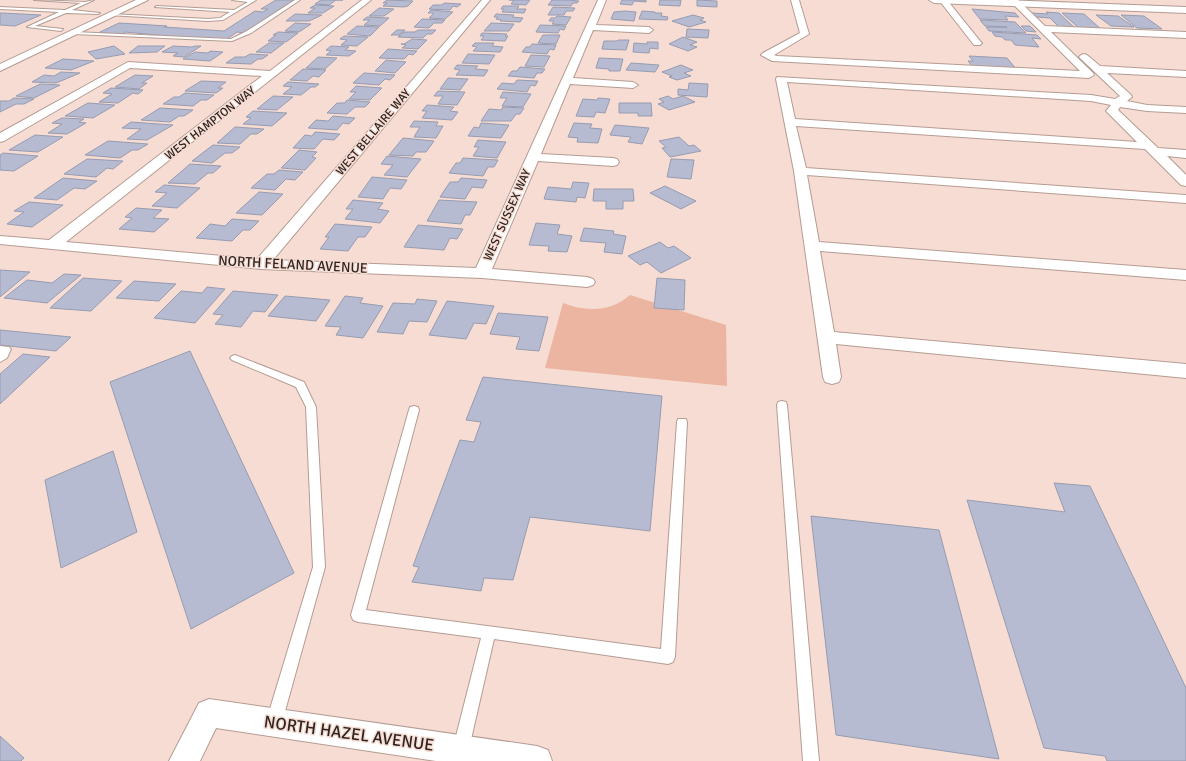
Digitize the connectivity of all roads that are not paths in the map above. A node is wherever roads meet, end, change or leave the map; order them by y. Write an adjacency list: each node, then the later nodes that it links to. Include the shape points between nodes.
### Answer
1 (36, 0): 13 (lane)
2 (125, 0): 23 (main road)
3 (143, 0): 24 (main road)
4 (234, 0): 5 (lane)
5 (253, 0): 20 (lane)
6 (298, 0): 30 (lane, via 232,40)
7 (368, 0): 38 (street, WEST HAMPTON WAY)
8 (486, 0): 56 (street, WEST BELLAIRE WAY)
9 (602, 0): 26 (street, WEST SUSSEX WAY)
10 (796, 0): 27 (street, via 805,34 766,55 775,59 1089,75)
11 (934, 0): 12 (main road)
12 (943, 0): 15 (main road); 33 (street)
13 (89, 1): 22 (lane)
14 (166, 2): 17 (lane)
15 (1014, 2): 21 (main road); 27 (street)
16 (183, 3): 19 (lane)
17 (157, 7): 19 (lane); 25 (lane)
18 (0, 8): 22 (lane)
19 (173, 8): 20 (lane)
20 (236, 10): 25 (lane, via 221,19 208,20)
21 (1186, 10)
22 (64, 11): 23 (lane); 28 (lane, via 29,27)
23 (98, 13): 28 (main road)
24 (111, 15): 25 (lane); 30 (main road)
25 (138, 17)
26 (590, 27): 29 (street); 40 (street, WEST SUSSEX WAY)
27 (1042, 29): 31 (street)
28 (61, 30): 34 (main road); 35 (main road, via 64,32 60,35)
29 (649, 30)
30 (74, 33): 36 (main road)
31 (1186, 36)
32 (1186, 40): 37 (street, via 1059,34)
33 (977, 43)
34 (0, 58)
35 (0, 64)
36 (0, 68)
37 (1097, 69): 39 (street); 42 (street, via 1127,97)
38 (274, 74): 45 (street, via 128,66); 54 (street, WEST HAMPTON WAY)
39 (1186, 74)
40 (566, 81): 41 (street); 48 (street, WEST SUSSEX WAY)
41 (633, 85)
42 (1118, 102): 43 (street, via 1147,108); 44 (street, via 1091,98 782,79); 46 (street, via 1112,111)
43 (1186, 110)
44 (790, 122): 46 (street); 50 (street)
45 (0, 138)
46 (1152, 149): 47 (street); 51 (street)
47 (1186, 154)
48 (532, 157): 49 (street, WEST SUSSEX WAY); 57 (street, WEST SUSSEX WAY)
49 (613, 162)
50 (800, 171): 52 (street); 55 (street)
51 (1186, 182)
52 (1186, 199)
53 (0, 240): 54 (street, NORTH FELAND AVENUE)
54 (52, 245): 56 (street, NORTH FELAND AVENUE)
55 (812, 246): 58 (street); 60 (street)
56 (261, 264): 57 (street, NORTH FELAND AVENUE)
57 (482, 272): 59 (street, NORTH FELAND AVENUE)
58 (1186, 275)
59 (587, 282)
60 (826, 337): 64 (street); 65 (street)
61 (0, 349): 63 (lane, via 6,349)
62 (235, 358): 70 (lane, via 300,385 311,407 319,567)
63 (0, 360)
64 (1186, 371)
65 (832, 377)
66 (782, 405): 74 (lane)
67 (414, 410): 69 (lane, via 358,615)
68 (682, 422): 69 (lane, via 668,657)
69 (489, 632): 71 (lane)
70 (274, 722): 71 (street, NORTH HAZEL AVENUE); 72 (street, NORTH HAZEL AVENUE, via 209,713)
71 (460, 750): 73 (street, NORTH HAZEL AVENUE)
72 (184, 761)
73 (537, 761)
74 (811, 761)

